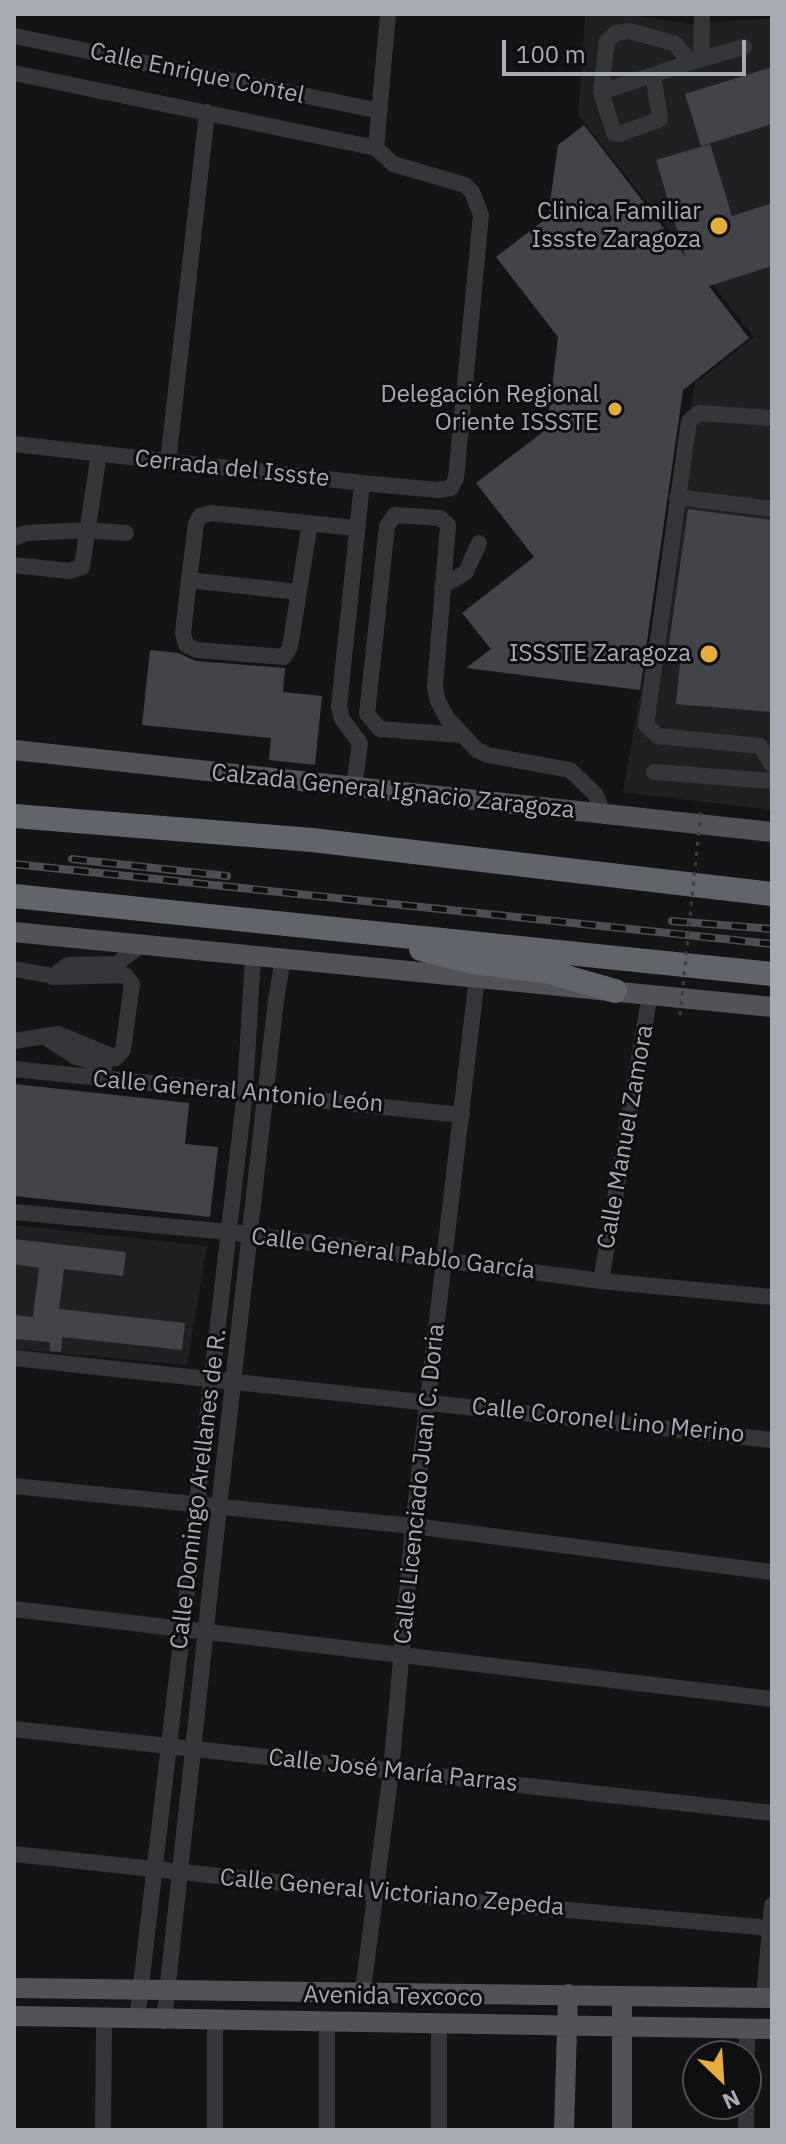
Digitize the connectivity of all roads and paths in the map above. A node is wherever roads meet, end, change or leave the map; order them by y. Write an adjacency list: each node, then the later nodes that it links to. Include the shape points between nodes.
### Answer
1 (388, 14): 9 (street)
2 (702, 14): 5 (street)
3 (14, 36): 9 (street, Calle Enrique Contel)
4 (744, 47): 5 (street)
5 (696, 61): 7 (street); 8 (street, via 674,43 629,31 616,33 607,41)
6 (14, 73): 10 (street, Calle Enrique Contel)
7 (653, 75): 8 (street); 8 (street, via 661,116 655,122 614,133)
8 (601, 92)
9 (380, 111): 11 (street)
10 (207, 112): 11 (street, Calle Enrique Contel); 15 (street)
11 (376, 148): 16 (street, Cerrada del Issste, via 393,164 465,185 481,215 456,478 451,488 438,490)
12 (772, 418): 17 (street, via 693,415)
13 (14, 444): 14 (street, Cerrada del Issste)
14 (99, 453): 15 (street, Cerrada del Issste); 21 (street)
15 (168, 462): 16 (street, Cerrada del Issste)
16 (362, 483): 20 (street)
17 (677, 497): 18 (street); 31 (street, via 652,665 648,730 658,736 760,746)
18 (772, 509)
19 (310, 523): 20 (street); 26 (street, via 200,516); 28 (street)
20 (356, 528): 34 (street, via 339,707 360,743)
21 (87, 530): 22 (street); 23 (street); 25 (street, via 84,563 78,569)
22 (126, 533)
23 (14, 538)
24 (479, 543): 27 (street, via 466,572)
25 (14, 565)
26 (189, 580): 28 (street); 28 (street, via 186,645 272,659 288,652)
27 (442, 587): 29 (street, via 435,686 447,718); 29 (street, via 447,521 390,517 367,714 380,729)
28 (298, 592)
29 (462, 735): 36 (street, via 488,755 570,770 595,794)
30 (14, 750): 34 (main road, Calzada General Ignacio Zaragoza)
31 (772, 765)
32 (654, 772): 33 (street)
33 (772, 781)
34 (354, 787): 36 (main road, Calzada General Ignacio Zaragoza)
35 (701, 809): 55 (path, bridge)
36 (604, 815): 38 (main road, Calzada General Ignacio Zaragoza)
37 (14, 816): 39 (highway, via 312,840)
38 (772, 832)
39 (772, 894)
40 (14, 896): 41 (highway)
41 (345, 929): 47 (highway); 50 (highway)
42 (14, 932): 43 (main road)
43 (141, 945): 44 (main road); 48 (street, via 116,964 68,965)
44 (253, 956): 45 (main road); 52 (street, Calle Domingo Arellanes de R.)
45 (283, 959): 49 (main road); 53 (street, Calle Domingo Arellanes de R.)
46 (14, 969): 48 (street)
47 (772, 974)
48 (52, 977): 56 (street, via 125,975 132,997 123,1050 116,1058 58,1034)
49 (477, 977): 50 (main road); 62 (street, Calle Licenciado Juan C. Doria)
50 (615, 991): 51 (main road)
51 (650, 994): 54 (main road); 67 (street, Calle Manuel Zamora)
52 (252, 999): 53 (street); 60 (street, Calle Domingo Arellanes de R.)
53 (276, 1000): 61 (street, Calle Domingo Arellanes de R.)
54 (772, 1007)
55 (680, 1015)
56 (45, 1037): 57 (street); 59 (street, via 76,1057 105,1065)
57 (14, 1041)
58 (14, 1069): 59 (street, Calle General Antonio León)
59 (120, 1081): 60 (street, Calle General Antonio León)
60 (245, 1092): 61 (street, Calle General Antonio León); 64 (street, Calle Domingo Arellanes de R.)
61 (265, 1094): 62 (street, Calle General Antonio León); 65 (street, Calle Domingo Arellanes de R.)
62 (462, 1115): 66 (street, Calle Licenciado Juan C. Doria)
63 (14, 1212): 64 (street, Calle General Pablo García)
64 (229, 1232): 65 (street, Calle General Pablo García); 70 (street, Calle Domingo Arellanes de R.)
65 (250, 1237): 66 (street, Calle General Pablo García); 71 (street, Calle Domingo Arellanes de R.)
66 (442, 1262): 67 (street, Calle General Pablo García); 72 (street, Calle Licenciado Juan C. Doria)
67 (601, 1281): 68 (street, Calle General Pablo García)
68 (772, 1297)
69 (14, 1358): 70 (street, Calle Coronel Lino Merino)
70 (212, 1377): 71 (street, Calle Coronel Lino Merino); 75 (street, Calle Domingo Arellanes de R.)
71 (236, 1381): 72 (street, Calle Coronel Lino Merino); 76 (street, Calle Domingo Arellanes de R.)
72 (428, 1401): 73 (street, Calle Coronel Lino Merino); 77 (street, Calle Licenciado Juan C. Doria)
73 (772, 1440)
74 (14, 1486): 75 (street)
75 (195, 1506): 76 (street); 80 (street, Calle Domingo Arellanes de R.)
76 (219, 1507): 77 (street); 81 (street, Calle Domingo Arellanes de R.)
77 (413, 1526): 78 (street); 82 (street, Calle Licenciado Juan C. Doria)
78 (772, 1572)
79 (14, 1609): 80 (street)
80 (184, 1628): 81 (street); 85 (street, Calle Domingo Arellanes de R.)
81 (206, 1631): 82 (street); 86 (street, Calle Domingo Arellanes de R.)
82 (403, 1656): 83 (street); 87 (street, Calle Licenciado Juan C. Doria)
83 (772, 1699)
84 (14, 1729): 85 (street, Calle José María Parras)
85 (170, 1746): 86 (street, Calle José María Parras); 90 (street, Calle Domingo Arellanes de R.)
86 (194, 1750): 87 (street, Calle José María Parras); 91 (street, Calle Domingo Arellanes de R.)
87 (391, 1771): 88 (street, Calle José María Parras); 92 (street, Calle Licenciado Juan C. Doria)
88 (772, 1813)
89 (14, 1854): 90 (street, Calle General Victoriano Zepeda)
90 (156, 1870): 91 (street, Calle General Victoriano Zepeda); 97 (street, Calle Domingo Arellanes de R.)
91 (181, 1873): 92 (street, Calle General Victoriano Zepeda); 96 (street, Calle Domingo Arellanes de R.)
92 (377, 1893): 94 (street, Calle General Victoriano Zepeda); 98 (street, Calle Licenciado Juan C. Doria)
93 (772, 1905): 94 (street)
94 (770, 1928): 103 (street)
95 (14, 1988): 97 (main road, Avenida Texcoco)
96 (168, 1989): 97 (main road, Avenida Texcoco); 98 (main road, Avenida Texcoco); 107 (street, Calle Domingo Arellanes de R.)
97 (141, 1990): 106 (street, Calle Domingo Arellanes de R.)
98 (363, 1990): 99 (main road, Avenida Texcoco)
99 (488, 1992): 100 (main road, Avenida Texcoco); 111 (main road)
100 (568, 1994): 101 (main road, Avenida Texcoco); 112 (main road)
101 (622, 1996): 102 (main road, Avenida Texcoco); 113 (main road)
102 (674, 1997): 103 (main road, Avenida Texcoco); 114 (main road)
103 (768, 1998)
104 (14, 2016): 105 (main road, Avenida Texcoco)
105 (104, 2020): 106 (main road, Avenida Texcoco); 117 (street)
106 (137, 2020): 107 (main road, Avenida Texcoco)
107 (164, 2021): 108 (main road, Avenida Texcoco)
108 (215, 2022): 109 (main road, Avenida Texcoco); 118 (street)
109 (327, 2022): 110 (main road, Avenida Texcoco); 119 (street)
110 (439, 2022): 111 (main road, Avenida Texcoco); 120 (street)
111 (488, 2024): 112 (main road, Avenida Texcoco)
112 (566, 2027): 113 (main road, Avenida Texcoco); 121 (main road)
113 (623, 2027): 114 (main road, Avenida Texcoco); 122 (main road)
114 (673, 2028): 115 (main road, Avenida Texcoco)
115 (747, 2029): 116 (main road, Avenida Texcoco); 123 (street)
116 (772, 2029)
117 (103, 2130)
118 (215, 2130)
119 (327, 2130)
120 (439, 2130)
121 (564, 2130)
122 (622, 2130)
123 (746, 2130)

